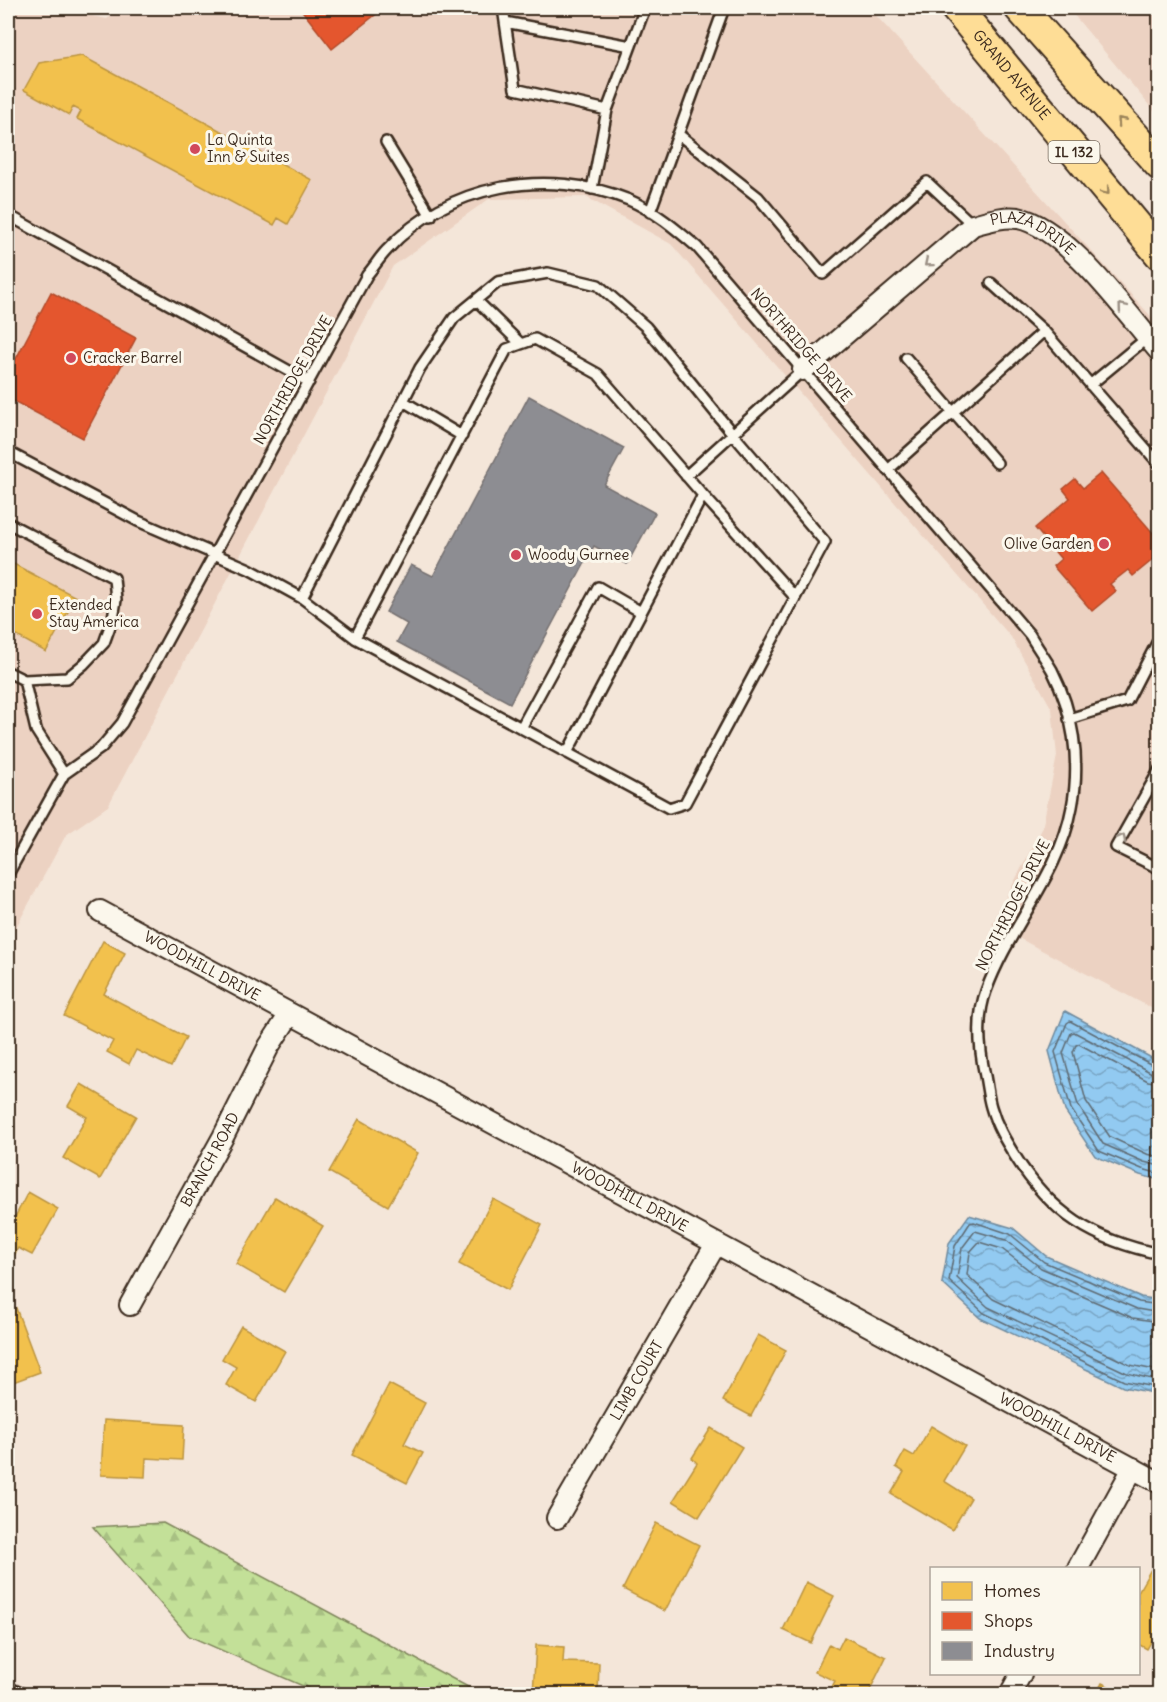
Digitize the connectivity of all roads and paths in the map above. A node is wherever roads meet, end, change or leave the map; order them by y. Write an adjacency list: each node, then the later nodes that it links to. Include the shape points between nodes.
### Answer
1 (503, 8): 6 (lane)
2 (645, 8): 7 (lane)
3 (724, 8): 9 (lane)
4 (956, 8): 17 (main road, GRAND AVENUE / IL 132, one-way to 17)
5 (1020, 8): 11 (main road, one-way to 5)
6 (505, 22): 7 (lane); 8 (lane, via 515,89)
7 (631, 46): 8 (lane)
8 (606, 110): 12 (lane)
9 (678, 134): 13 (lane); 16 (lane, via 758,197 823,274 927,182)
10 (386, 142): 15 (lane)
11 (1160, 165)
12 (592, 189): 13 (lane, NORTHRIDGE DRIVE, via 631,201); 15 (lane, NORTHRIDGE DRIVE, via 526,183 484,190)
13 (650, 212): 24 (lane, NORTHRIDGE DRIVE, via 697,247)
14 (8, 215): 25 (lane)
15 (431, 216): 25 (lane, NORTHRIDGE DRIVE, via 388,249 368,275)
16 (973, 225): 22 (street, PLAZA DRIVE, one-way to 16, via 1079,257 1049,232 1018,219 993,219); 24 (street, PLAZA DRIVE, one-way to 24)
17 (1160, 255)
18 (991, 284): 20 (lane)
19 (476, 300): 21 (lane); 27 (lane, via 454,318); 29 (lane, via 498,282 548,273 598,285 646,327)
20 (1044, 331): 26 (lane); 28 (lane)
21 (521, 344): 30 (lane, via 507,349); 35 (lane, via 535,339 598,374)
22 (1153, 345): 26 (lane)
23 (906, 358): 28 (lane)
24 (803, 370): 29 (lane); 34 (lane, NORTHRIDGE DRIVE)
25 (309, 382): 38 (lane, NORTHRIDGE DRIVE)
26 (1090, 385): 33 (lane)
27 (403, 401): 30 (lane); 40 (lane)
28 (953, 412): 32 (lane); 34 (lane)
29 (732, 433): 35 (lane); 39 (lane, via 825,542)
30 (462, 436): 43 (lane)
31 (8, 452): 38 (lane, via 138,521)
32 (997, 463)
33 (1160, 465)
34 (888, 470): 46 (lane, NORTHRIDGE DRIVE, via 1030,635 1052,670)
35 (686, 476): 36 (lane)
36 (702, 495): 39 (lane); 41 (lane)
37 (8, 523): 45 (lane, via 114,578 116,600 104,643 67,678)
38 (214, 554): 40 (lane); 50 (lane, NORTHRIDGE DRIVE, via 122,723 101,748)
39 (795, 597): 48 (lane, via 685,803 669,808)
40 (302, 598): 43 (lane)
41 (641, 612): 47 (lane, via 598,587); 48 (lane)
42 (1160, 637): 46 (lane, via 1127,701)
43 (355, 638): 47 (lane)
44 (8, 672): 45 (lane)
45 (24, 680): 50 (lane, via 36,730)
46 (1070, 719): 56 (lane, NORTHRIDGE DRIVE, via 1076,773 1070,817 1052,865 986,992 980,1019 980,1054 1000,1132 1030,1181 1075,1222 1107,1240)
47 (521, 728): 48 (lane)
48 (567, 753)
49 (1160, 769): 51 (lane, one-way to 49, via 1116,847)
50 (64, 774): 52 (lane)
51 (1160, 869)
52 (8, 874)
53 (100, 911): 54 (street, WOODHILL DRIVE)
54 (290, 1014): 55 (street, WOODHILL DRIVE); 57 (street, BRANCH ROAD)
55 (716, 1244): 58 (street, WOODHILL DRIVE); 60 (street, LIMB COURT)
56 (1160, 1254)
57 (130, 1305)
58 (1134, 1468): 59 (street, WOODHILL DRIVE); 61 (street)
59 (1160, 1483)
60 (557, 1518)
61 (1079, 1567)
62 (1020, 1675): 65 (street)
63 (8, 1687): 64 (lane)
64 (23, 1695)
65 (1010, 1695)

